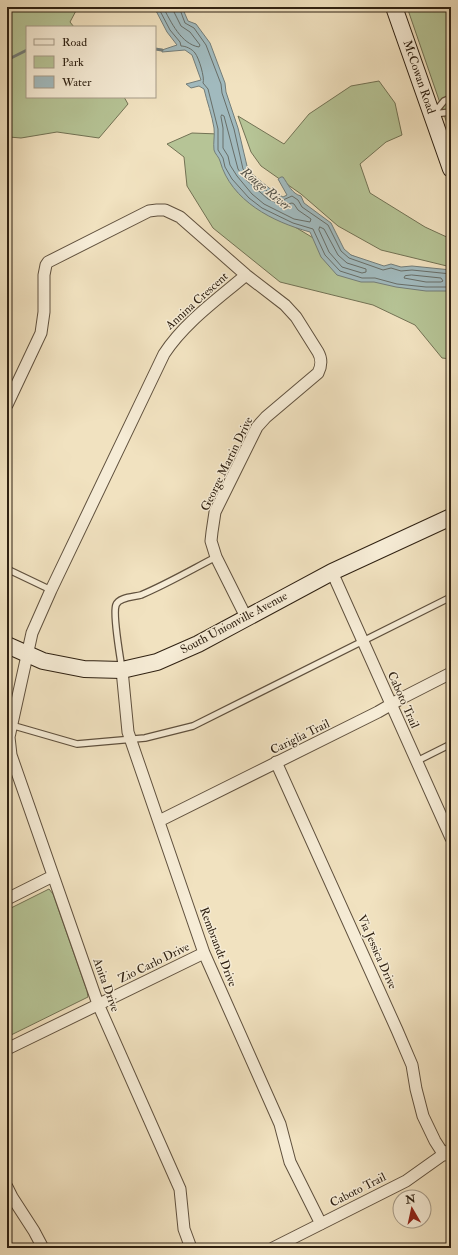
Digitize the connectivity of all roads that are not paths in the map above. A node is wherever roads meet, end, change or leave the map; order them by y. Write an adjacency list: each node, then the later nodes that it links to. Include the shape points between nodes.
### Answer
1 (394, 7): 4 (street, McCowan Road)
2 (451, 98): 4 (lane, via 444,101)
3 (451, 112): 4 (lane)
4 (433, 114): 5 (street, McCowan Road)
5 (451, 170)
6 (246, 274): 7 (street, Annina Crescent, via 180,217 161,210 139,215 56,257 48,262 45,268 41,333); 9 (street, George Martin Drive, via 286,305 296,317 318,352 321,368 257,427 215,512 211,541); 12 (street, Annina Crescent, via 188,325 164,354)
7 (7, 405)
8 (451, 517): 11 (street, South Unionville Avenue)
9 (216, 557): 14 (street, George Martin Drive); 18 (lane, via 157,588 117,603 115,614)
10 (7, 569): 12 (lane)
11 (332, 572): 14 (street, South Unionville Avenue); 15 (street, Caboto Trail)
12 (52, 590): 17 (street, Annina Crescent, via 32,633)
13 (451, 597): 15 (lane)
14 (246, 617): 18 (street, South Unionville Avenue, via 198,644 157,662)
15 (363, 641): 20 (street, Caboto Trail); 22 (lane, via 192,726)
16 (7, 645): 17 (street, South Unionville Avenue)
17 (27, 654): 18 (street, South Unionville Avenue, via 71,667); 21 (street, Annina Crescent)
18 (122, 670): 22 (street, Rembrandt Drive, via 127,725)
19 (451, 673): 20 (street, Cariglia Trail)
20 (391, 704): 24 (street, Caboto Trail); 25 (street, Cariglia Trail)
21 (9, 725): 22 (lane, via 77,744); 29 (street, Anita Drive, via 12,755)
22 (131, 740): 27 (street, Rembrandt Drive)
23 (451, 744): 24 (lane)
24 (417, 761): 26 (street, Caboto Trail)
25 (276, 762): 27 (street, Cariglia Trail); 34 (street, Via Jessica Drive, via 412,1066 423,1116 435,1141)
26 (447, 817): 28 (street, Caboto Trail)
27 (159, 821): 31 (street, Rembrandt Drive)
28 (451, 838)
29 (53, 876): 30 (street); 32 (street, Anita Drive)
30 (7, 899)
31 (204, 953): 32 (street, Zio Carlo Drive); 36 (street, Rembrandt Drive, via 280,1124 290,1162)
32 (98, 1004): 33 (street, Zio Carlo Drive); 38 (street, Anita Drive, via 178,1186 184,1229)
33 (7, 1049)
34 (448, 1152): 36 (street, Caboto Trail, via 406,1181)
35 (7, 1187): 37 (street)
36 (321, 1224): 39 (street, Caboto Trail)
37 (43, 1248)
38 (191, 1248)
39 (273, 1248)

